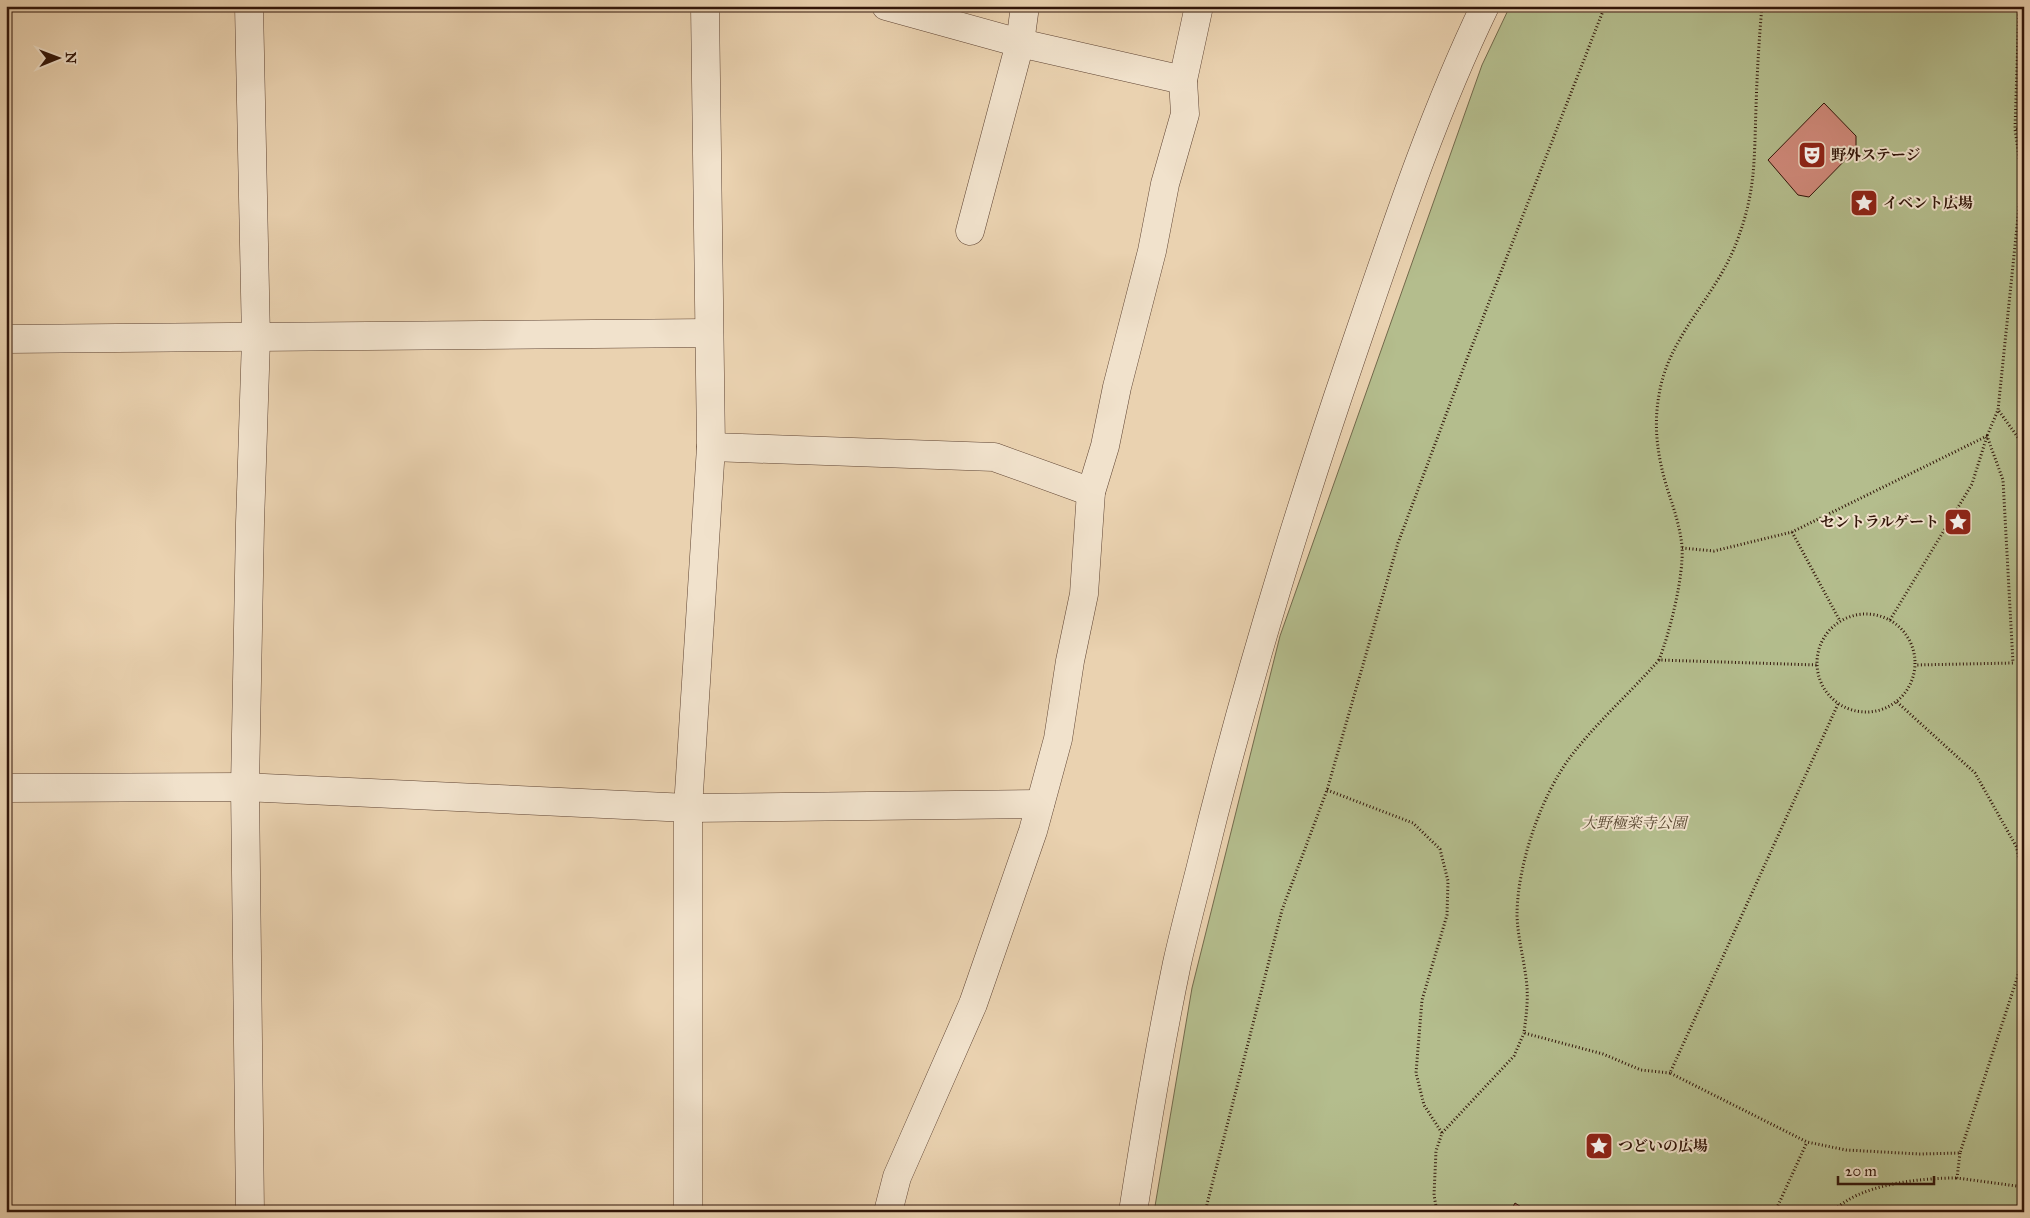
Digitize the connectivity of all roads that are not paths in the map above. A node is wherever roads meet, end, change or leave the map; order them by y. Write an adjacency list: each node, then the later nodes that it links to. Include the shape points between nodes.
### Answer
1 (249, 6): 12 (street)
2 (705, 6): 10 (street)
3 (886, 6): 7 (street)
4 (1025, 6): 7 (street)
5 (1199, 6): 8 (street)
6 (1485, 6): 22 (street, via 1431,135 1318,452 1228,752 1178,960)
7 (1020, 43): 8 (street); 9 (street)
8 (1183, 80): 14 (street, via 1185,114 1165,184 1152,251)
9 (970, 232)
10 (709, 333): 12 (street); 13 (street)
11 (6, 339): 12 (street)
12 (256, 339): 15 (street)
13 (711, 447): 14 (street, via 994,457); 18 (street)
14 (1091, 492): 17 (street, via 1084,594 1058,738)
15 (245, 787): 16 (street); 18 (street); 19 (street)
16 (6, 788)
17 (1040, 804): 18 (street); 21 (street, via 972,1004 897,1177)
18 (688, 808): 20 (street)
19 (250, 1212)
20 (688, 1212)
21 (888, 1212)
22 (1133, 1212)

